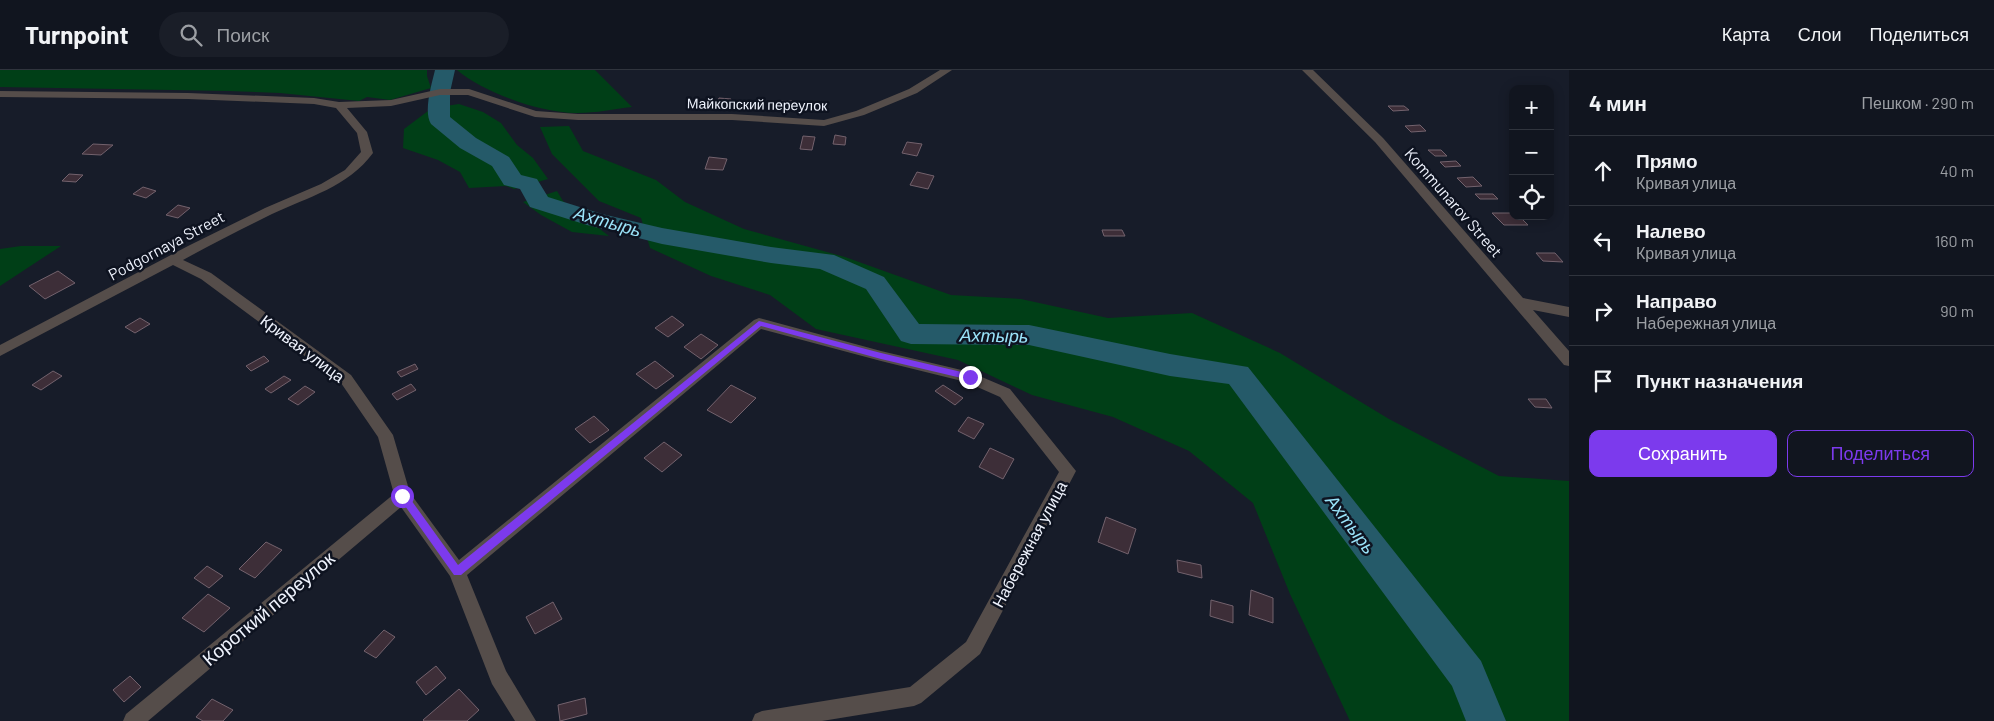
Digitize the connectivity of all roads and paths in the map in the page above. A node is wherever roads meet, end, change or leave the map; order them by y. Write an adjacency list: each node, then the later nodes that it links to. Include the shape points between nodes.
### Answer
1 (947, 70): 4 (street, Майкопский переулок, via 913,91 860,113 824,123 732,117 578,118 535,114 469,92 440,92 391,103)
2 (1307, 70): 6 (street, Kommunarov Street, via 1379,140)
3 (0, 94): 4 (street, Майкопский переулок, via 265,98 314,100)
4 (339, 105): 5 (street, Podgornaya Street, via 362,132 367,153 349,172 325,187 268,211)
5 (173, 260): 8 (street, Podgornaya Street); 10 (street, Кривая улица, via 206,276 346,379 385,434)
6 (1518, 302): 7 (street); 9 (street, Kommunarov Street)
7 (1569, 312)
8 (0, 351)
9 (1569, 361)
10 (402, 496): 11 (street, Кривая улица); 12 (street, Короткий переулок)
11 (457, 572): 13 (street, Кривая улица, via 499,677); 14 (street, Набережная улица, via 759,323 970,377 1005,393 1068,471 973,648 914,696)
12 (133, 721)
13 (526, 721)
14 (762, 721)

